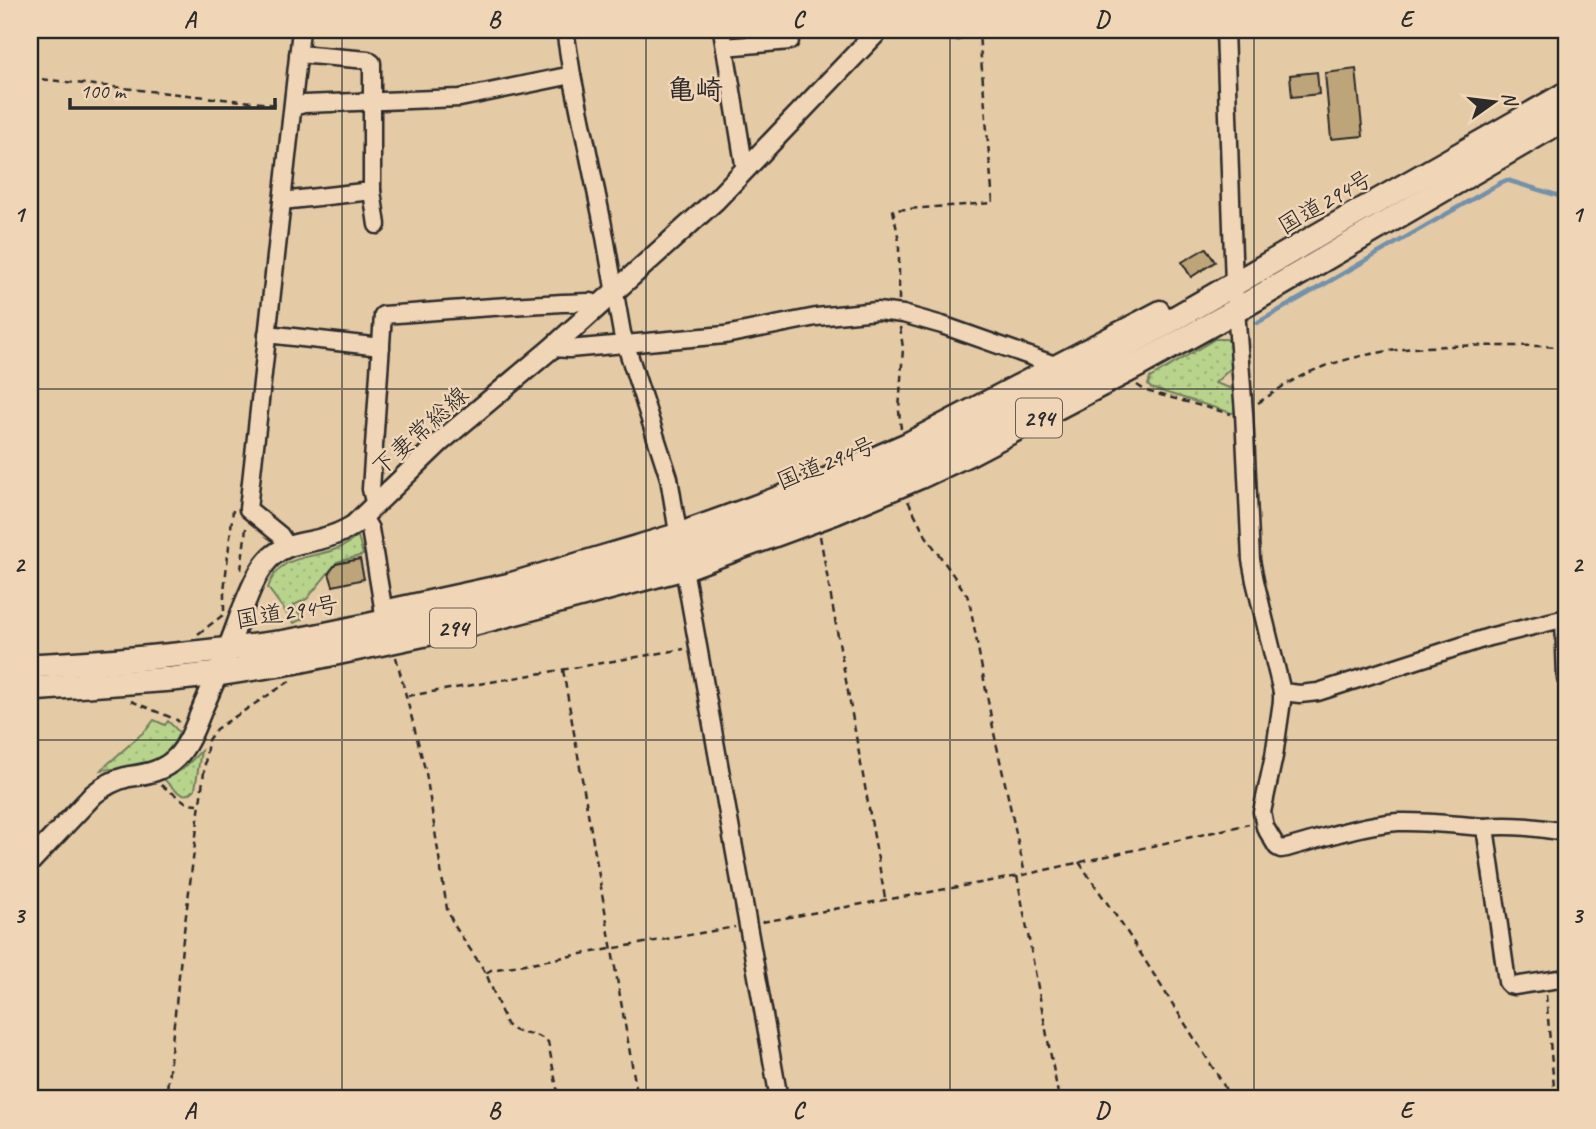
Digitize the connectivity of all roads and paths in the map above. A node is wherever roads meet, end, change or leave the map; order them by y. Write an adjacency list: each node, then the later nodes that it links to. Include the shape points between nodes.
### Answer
1 (301, 30): 13 (street)
2 (565, 30): 14 (street)
3 (722, 30): 12 (street)
4 (879, 30): 20 (main road, 下妻常総線)
5 (947, 30): 10 (path, via 958,40)
6 (996, 30): 10 (path)
7 (1116, 30): 8 (path, via 1117,37)
8 (1150, 30)
9 (1225, 30): 24 (street)
10 (979, 34): 28 (path, via 993,203 893,210 899,241)
11 (790, 41): 12 (street)
12 (725, 47): 20 (street)
13 (298, 54): 17 (street, via 368,60 372,63); 18 (street)
14 (572, 75): 17 (street, via 460,98); 25 (street)
15 (30, 78): 18 (path)
16 (1566, 94): 24 (highway, 国道294号 / 294)
17 (371, 101): 18 (street); 21 (street)
18 (293, 107): 22 (street)
19 (1566, 118): 27 (highway, 国道294号 / 294)
20 (745, 170): 25 (main road, 下妻常総線)
21 (372, 191): 22 (street); 23 (street)
22 (282, 201): 30 (street)
23 (377, 225)
24 (1234, 284): 27 (street); 29 (highway, 国道294号 / 294)
25 (615, 293): 26 (main road, 下妻常総線); 31 (street)
26 (600, 306): 32 (street, via 591,302 523,304 383,315); 33 (main road, 下妻常総線)
27 (1236, 310): 37 (street); 44 (highway, 国道294号 / 294, via 957,459 836,512)
28 (899, 314): 31 (street, via 877,311 828,316 725,335); 35 (street); 38 (path, via 903,348 899,411)
29 (1167, 323): 35 (street, via 1160,309); 44 (highway, 国道294号 / 294, via 1032,398 910,456)
30 (267, 334): 32 (street); 40 (street)
31 (625, 343): 33 (street); 44 (street, via 669,478)
32 (381, 347): 41 (street)
33 (552, 348): 41 (main road, 下妻常総線, via 440,442)
34 (1566, 348): 37 (path, via 1468,345 1377,353 1286,384)
35 (1055, 365): 38 (street)
36 (1134, 383): 37 (path, via 1146,391)
37 (1244, 416): 59 (street, via 1251,560)
38 (905, 442): 44 (street, via 750,506)
39 (906, 498): 70 (path, via 967,595)
40 (248, 509): 43 (street); 45 (path)
41 (369, 511): 43 (main road, 下妻常総線, via 341,533); 48 (street)
42 (819, 533): 72 (path)
43 (288, 547): 51 (main road, 下妻常総線, via 262,568)
44 (680, 549): 48 (highway, 国道294号 / 294, via 463,606); 50 (street); 55 (highway, 国道294号 / 294, via 468,625)
45 (241, 569)
46 (229, 605): 47 (path)
47 (224, 614)
48 (384, 616): 51 (highway, 国道294号 / 294, via 288,641)
49 (1565, 618): 56 (street); 59 (street, via 1489,636 1318,692)
50 (698, 647): 54 (path); 73 (street)
51 (227, 649): 53 (highway, 国道294号 / 294); 55 (main road, 下妻常総線)
52 (396, 657): 60 (path)
53 (30, 666)
54 (563, 670): 60 (path); 74 (path)
55 (218, 674): 58 (highway, 国道294号 / 294); 63 (main road, 下妻常総線, via 178,757)
56 (1566, 679)
57 (290, 681): 64 (path, via 216,729 208,740)
58 (30, 689)
59 (1282, 692): 65 (street)
60 (407, 696): 75 (path, via 426,773 447,909)
61 (127, 700): 62 (path)
62 (177, 720)
63 (149, 773): 64 (path, via 180,799); 68 (main road, 下妻常総線, via 104,786)
64 (200, 804): 78 (path)
65 (1263, 821): 66 (street, via 1281,849 1397,822); 69 (path)
66 (1485, 827): 67 (street); 77 (street, via 1507,982 1514,986)
67 (1566, 832)
68 (30, 862)
69 (1080, 862): 70 (path); 83 (path)
70 (1025, 874): 71 (path)
71 (1017, 876): 72 (path); 82 (path)
72 (885, 900): 73 (path)
73 (748, 925): 74 (path); 81 (street)
74 (612, 949): 75 (path); 80 (path)
75 (486, 972): 79 (path, via 510,1029 548,1042)
76 (1566, 978): 77 (street)
77 (1545, 982): 84 (path)
78 (166, 1099)
79 (559, 1099)
80 (638, 1099)
81 (779, 1099)
82 (1059, 1099)
83 (1230, 1099)
84 (1555, 1099)

